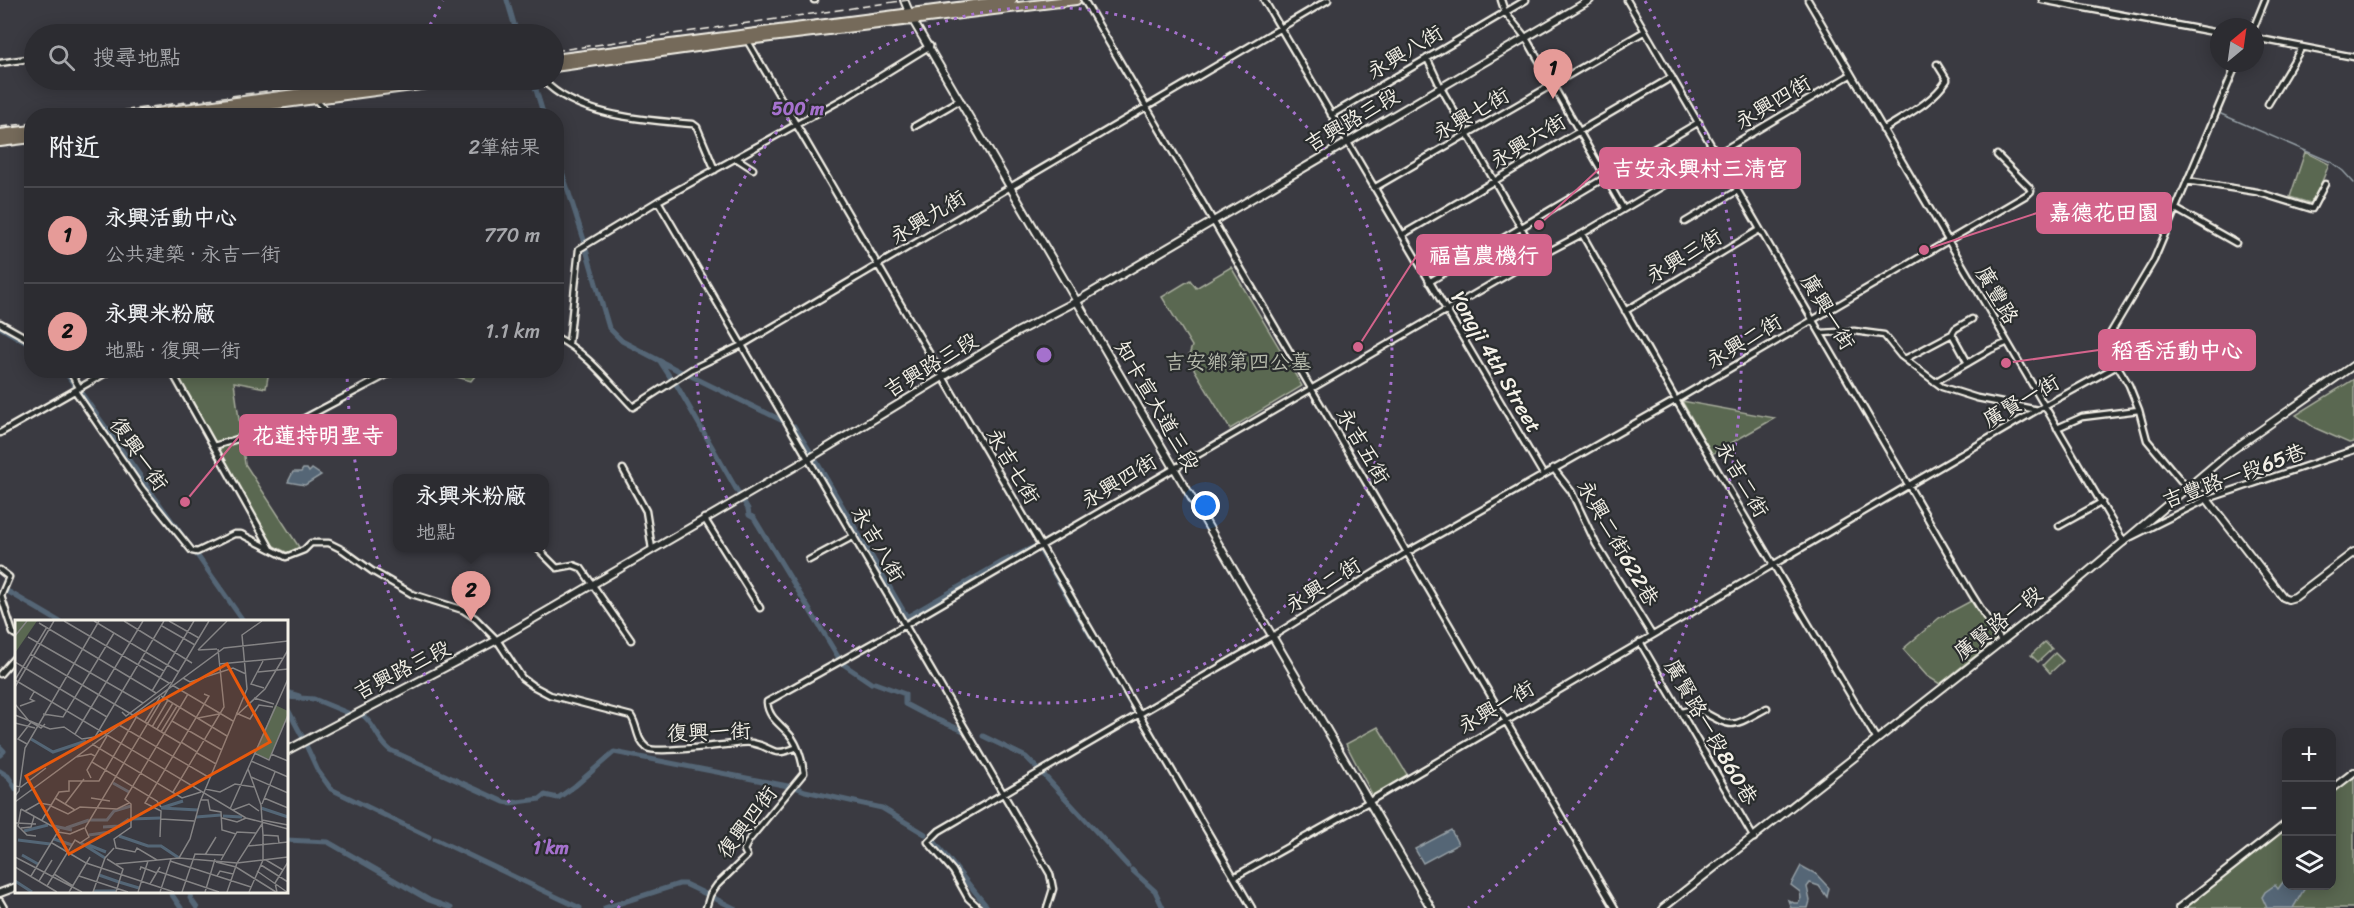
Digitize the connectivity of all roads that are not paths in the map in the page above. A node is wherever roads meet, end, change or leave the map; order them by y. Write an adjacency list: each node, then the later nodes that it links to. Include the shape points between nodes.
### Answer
1 (904, 0): 15 (street, 知卡宣大道三段)
2 (1012, 0): 15 (main road)
3 (1076, 0): 15 (main road)
4 (1084, 0): 44 (street, 永吉五街)
5 (1264, 0): 17 (street, Yongji 4th Street)
6 (1328, 0): 17 (street, 永興九街)
7 (1501, 0): 14 (street)
8 (1526, 0): 14 (street, 永興八街)
9 (1590, 0): 20 (street, 吉興路三段)
10 (1627, 0): 18 (street, 廣興一街)
11 (1808, 0): 33 (street, 廣豐路)
12 (2042, 0): 19 (street)
13 (2265, 0): 16 (street)
14 (1505, 12): 20 (street); 27 (street, 永興八街)
15 (911, 16): 21 (main road); 23 (street, 知卡宣大道三段); 26 (main road)
16 (2258, 18)
17 (1281, 28): 44 (street, 永興九街); 49 (street, Yongji 4th Street)
18 (1645, 31): 34 (street, 廣興一街); 35 (street, 永興七街)
19 (2210, 31)
20 (1526, 38): 35 (street); 36 (street, 吉興路三段)
21 (747, 40): 31 (main road); 51 (street, 永吉七街)
22 (2264, 40): 24 (street)
23 (930, 46): 41 (street, 知卡宣大道三段); 51 (street)
24 (2302, 47): 25 (street); 43 (street)
25 (2354, 57)
26 (564, 58)
27 (1427, 58): 36 (street); 49 (street, 永興八街)
28 (24, 59): 29 (street)
29 (0, 63)
30 (1937, 64): 54 (street, via 1947,80 1941,89)
31 (564, 66)
32 (2233, 72): 68 (street)
33 (1850, 75): 54 (street, 廣豐路); 61 (street, 永興四街)
34 (1672, 77): 50 (street, 廣興一街); 53 (street, 永興六街)
35 (1553, 86): 53 (street); 57 (street, 永興七街)
36 (1441, 88): 57 (street); 60 (street, 吉興路三段)
37 (333, 90): 42 (main road)
38 (378, 90): 40 (main road)
39 (554, 90): 65 (street, via 609,113 693,124)
40 (314, 98): 42 (main road); 48 (street)
41 (960, 100): 52 (street); 70 (street, 知卡宣大道三段)
42 (249, 103): 45 (main road); 46 (main road); 47 (street)
43 (2268, 104)
44 (1146, 107): 70 (street, 永興九街); 76 (street, 永吉五街)
45 (195, 108)
46 (226, 108)
47 (247, 108)
48 (323, 108)
49 (1331, 115): 60 (street, Yongji 4th Street)
50 (1699, 122): 61 (street, 廣興一街); 66 (street)
51 (796, 125): 63 (street); 85 (street, 永吉七街)
52 (915, 126)
53 (1579, 130): 66 (street); 67 (street, 永興六街)
54 (1882, 130): 82 (street, 廣豐路)
55 (24, 131): 56 (main road)
56 (0, 134)
57 (1468, 135): 67 (street); 71 (street, 永興七街)
58 (24, 139): 59 (main road)
59 (0, 142)
60 (1347, 142): 71 (street, Yongji 4th Street); 76 (street, 吉興路三段)
61 (1717, 155): 72 (street, 廣興一街); 74 (street, 永興四街)
62 (1997, 155): 82 (street, 永興二街, via 2031,191)
63 (736, 158): 64 (street); 65 (street)
64 (753, 169)
65 (715, 170): 73 (street)
66 (1606, 177): 74 (street); 78 (street)
67 (1495, 181): 78 (street); 81 (street, 永興六街)
68 (2187, 181): 69 (street, via 2257,192 2312,209); 75 (street)
69 (2325, 184)
70 (1011, 186): 85 (street, 永興九街); 87 (street, 知卡宣大道三段)
71 (1374, 188): 81 (street, Yongji 4th Street)
72 (1737, 191): 77 (street); 79 (street, 廣興一街)
73 (658, 201): 97 (street, via 579,249); 99 (street, 永吉八街)
74 (1623, 208): 80 (street, 永興四街)
75 (2176, 209): 83 (street); 103 (street, via 2154,260 2103,344)
76 (1212, 221): 87 (street, 吉興路三段); 110 (street, 永吉五街)
77 (1685, 222)
78 (1521, 226): 84 (street); 86 (street)
79 (1759, 230): 89 (street, 永興三街); 90 (street, 廣興一街)
80 (1582, 234): 84 (street, 永興四街); 89 (street, 永吉二街)
81 (1402, 235): 86 (street, Yongji 4th Street)
82 (1947, 241): 90 (street, 永興二街); 98 (street, 廣豐路)
83 (2236, 243)
84 (1538, 257): 88 (street, 永興四街)
85 (879, 265): 99 (street, 永興九街); 104 (street, 永吉七街)
86 (1430, 282): 88 (street, Yongji 4th Street)
87 (1077, 301): 104 (street, 吉興路三段); 121 (street, 知卡宣大道三段)
88 (1446, 310): 110 (street, 永興四街); 124 (street, Yongji 4th Street)
89 (1625, 311): 112 (street, 永吉二街)
90 (1813, 319): 93 (street, 廣興一街); 112 (street, 永興二街)
91 (1972, 319): 94 (street)
92 (0, 323): 95 (street)
93 (1822, 333): 100 (street, via 1884,335); 125 (street, 廣興一街)
94 (1952, 334): 100 (street); 101 (street)
95 (24, 337)
96 (564, 341): 97 (street, 永興九街)
97 (569, 343): 99 (street, 永興九街, via 633,407 692,369)
98 (2006, 343): 101 (street); 113 (street, 廣豐路)
99 (742, 345): 120 (street, 永吉八街)
100 (1905, 359): 109 (street)
101 (1968, 363): 109 (street)
102 (2354, 365): 126 (street, 廣賢路一段, via 2248,439)
103 (2117, 366): 113 (street, 廣賢一街); 115 (street)
104 (944, 377): 120 (street, 吉興路三段); 133 (street, 永吉七街)
105 (72, 378): 111 (street, 復興一街)
106 (97, 378): 111 (street)
107 (176, 378): 118 (street)
108 (381, 378): 118 (street, via 301,420)
109 (1935, 382): 114 (street, via 1965,395)
110 (1311, 388): 121 (street, 永興四街); 138 (street, 永吉五街)
111 (77, 389): 117 (street); 134 (street, 復興一街, via 142,489 192,551 234,534)
112 (1677, 400): 122 (street, 永興二街); 140 (street, 永吉二街)
113 (2044, 406): 114 (street, 廣賢一街); 116 (street, 廣豐路)
114 (2037, 410): 125 (street, 廣賢一街)
115 (2139, 410): 116 (street, via 2082,417); 126 (street, via 2147,440)
116 (2057, 428): 128 (street, 廣豐路)
117 (0, 433)
118 (214, 446): 134 (street)
119 (2354, 450): 127 (street, 吉豐路一段65巷)
120 (810, 458): 129 (street, 吉興路三段); 131 (street, 永吉八街)
121 (1174, 467): 133 (street, 永興四街); 147 (street, 知卡宣大道三段)
122 (1553, 468): 124 (street, 永興二街); 146 (street, 永興二街622巷, via 1571,491 1596,544)
123 (623, 469): 135 (street, via 646,512)
124 (1543, 474): 138 (street, 永興二街)
125 (1909, 486): 140 (street, 廣賢一街); 150 (street, 廣興一街)
126 (2189, 487): 127 (street); 132 (street, 廣賢路一段)
127 (2207, 499): 132 (street, 吉豐路一段65巷); 137 (street, via 2288,599)
128 (2102, 502): 130 (street); 132 (street, 廣豐路)
129 (704, 518): 135 (street, 吉興路三段); 143 (street)
130 (2059, 526)
131 (854, 536): 139 (street); 144 (street, 永吉八街)
132 (2126, 540): 150 (street, 廣賢路一段)
133 (1040, 546): 144 (street, 永興四街); 157 (street, 永吉七街)
134 (271, 549): 148 (street, 復興一街, via 286,557 311,543 329,543 412,594 470,614)
135 (652, 549): 142 (street, 吉興路三段)
136 (541, 552): 142 (street, via 557,568 577,565)
137 (2354, 552)
138 (1406, 553): 147 (street, 永興二街); 158 (street, 永吉五街)
139 (809, 560)
140 (1773, 564): 146 (street, 永興一街); 159 (street, 永吉二街)
141 (0, 570): 145 (street, via 9,577 2,596)
142 (593, 583): 148 (street, 吉興路三段); 149 (street)
143 (760, 608)
144 (905, 625): 154 (street, 永興四街); 164 (street, 永吉八街)
145 (15, 635)
146 (1652, 635): 151 (street, 永興一街)
147 (1273, 636): 157 (street, 永興二街); 165 (street, 知卡宣大道三段)
148 (497, 640): 160 (street, 復興一街, via 522,678 533,686 550,695 631,716 637,735 654,751 750,742 776,753); 161 (street, 吉興路三段)
149 (631, 640)
150 (2001, 641): 159 (street, 廣賢路一段)
151 (1640, 642): 156 (street, 廣賢路一段860巷); 158 (street, 永興一街)
152 (15, 660): 153 (street)
153 (0, 674)
154 (777, 697): 160 (street, 復興四街, via 767,704 771,717 789,734)
155 (1767, 708): 156 (street, via 1733,725 1696,708)
156 (1682, 712): 167 (street, 廣賢路一段860巷)
157 (1138, 713): 164 (street, 永興二街); 168 (street, 永吉七街)
158 (1505, 720): 165 (street, 永興一街); 178 (street, 永吉五街)
159 (1877, 740): 167 (street, 廣賢路一段)
160 (795, 748): 173 (street, 復興四街, via 804,773 749,840 744,850 747,856 713,890)
161 (288, 750)
162 (2354, 772): 163 (street)
163 (2336, 785)
164 (1004, 792): 174 (street, 永興二街, via 939,831 928,842 968,898); 175 (street, 永吉八街, via 1050,874 1053,889)
165 (1370, 801): 168 (street, 永興一街); 177 (street, 知卡宣大道三段)
166 (2282, 827): 180 (street)
167 (1754, 838): 179 (street, 廣賢路一段)
168 (1234, 877): 176 (street, 永吉七街)
169 (15, 887): 170 (street)
170 (0, 893)
171 (0, 901): 172 (street)
172 (4, 908)
173 (706, 908)
174 (980, 908)
175 (1047, 908)
176 (1252, 908)
177 (1431, 908)
178 (1615, 908)
179 (1663, 908)
180 (2179, 908)

